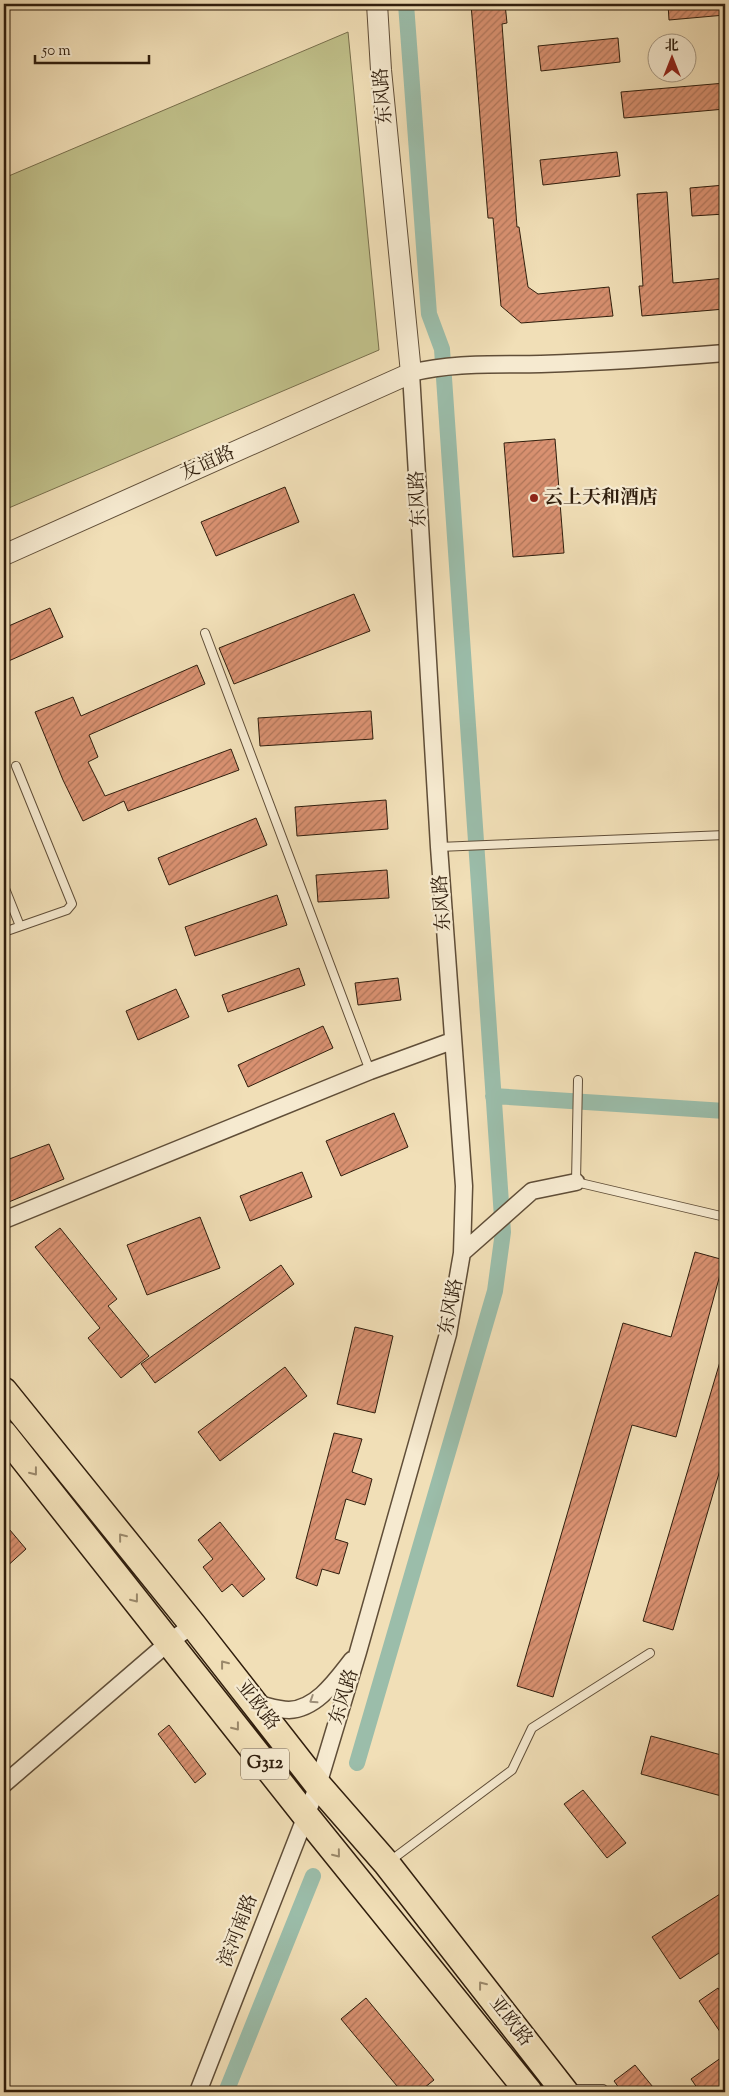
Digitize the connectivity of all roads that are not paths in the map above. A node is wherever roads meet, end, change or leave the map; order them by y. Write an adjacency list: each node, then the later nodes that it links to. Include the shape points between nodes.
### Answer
1 (377, 4): 3 (street, 东风路, via 381,70)
2 (725, 353): 3 (street, via 614,361 457,366)
3 (418, 371): 4 (street, 友谊路); 8 (street, 东风路)
4 (4, 555)
5 (204, 633): 13 (lane)
6 (16, 766): 10 (lane, via 72,901 67,910)
7 (725, 835): 8 (lane)
8 (439, 847): 12 (street, 东风路)
9 (4, 886): 10 (lane)
10 (20, 926): 11 (lane)
11 (4, 932)
12 (452, 1041): 13 (street); 18 (street, 东风路, via 464,1186)
13 (370, 1071): 17 (street)
14 (578, 1080): 15 (lane)
15 (576, 1182): 16 (lane); 18 (street, via 532,1191)
16 (725, 1217)
17 (4, 1220)
18 (462, 1253): 23 (street, 东风路, via 448,1334)
19 (4, 1391): 21 (highway, 亚欧路 / G312, one-way to 19)
20 (4, 1434): 22 (highway, 亚欧路 / G312, one-way to 22)
21 (194, 1625): 22 (street); 25 (highway, 亚欧路 / G312, one-way to 21)
22 (169, 1642): 26 (street); 28 (highway, 亚欧路 / G312, one-way to 28)
23 (358, 1652): 25 (street, one-way to 25, via 333,1684 303,1707 289,1710); 27 (street, 东风路)
24 (650, 1653): 29 (lane, via 532,1728 512,1770)
25 (254, 1703): 27 (highway, 亚欧路 / G312)
26 (4, 1784)
27 (318, 1785): 28 (street, 滨河南路); 29 (highway, 亚欧路 / G312)
28 (306, 1816): 31 (street, 滨河南路); 32 (highway, 亚欧路 / G312, one-way to 32)
29 (387, 1864): 30 (highway, 亚欧路 / G312, one-way to 29)
30 (564, 2091): 33 (lane, via 604,2089)
31 (198, 2092)
32 (529, 2092)
33 (606, 2092)

